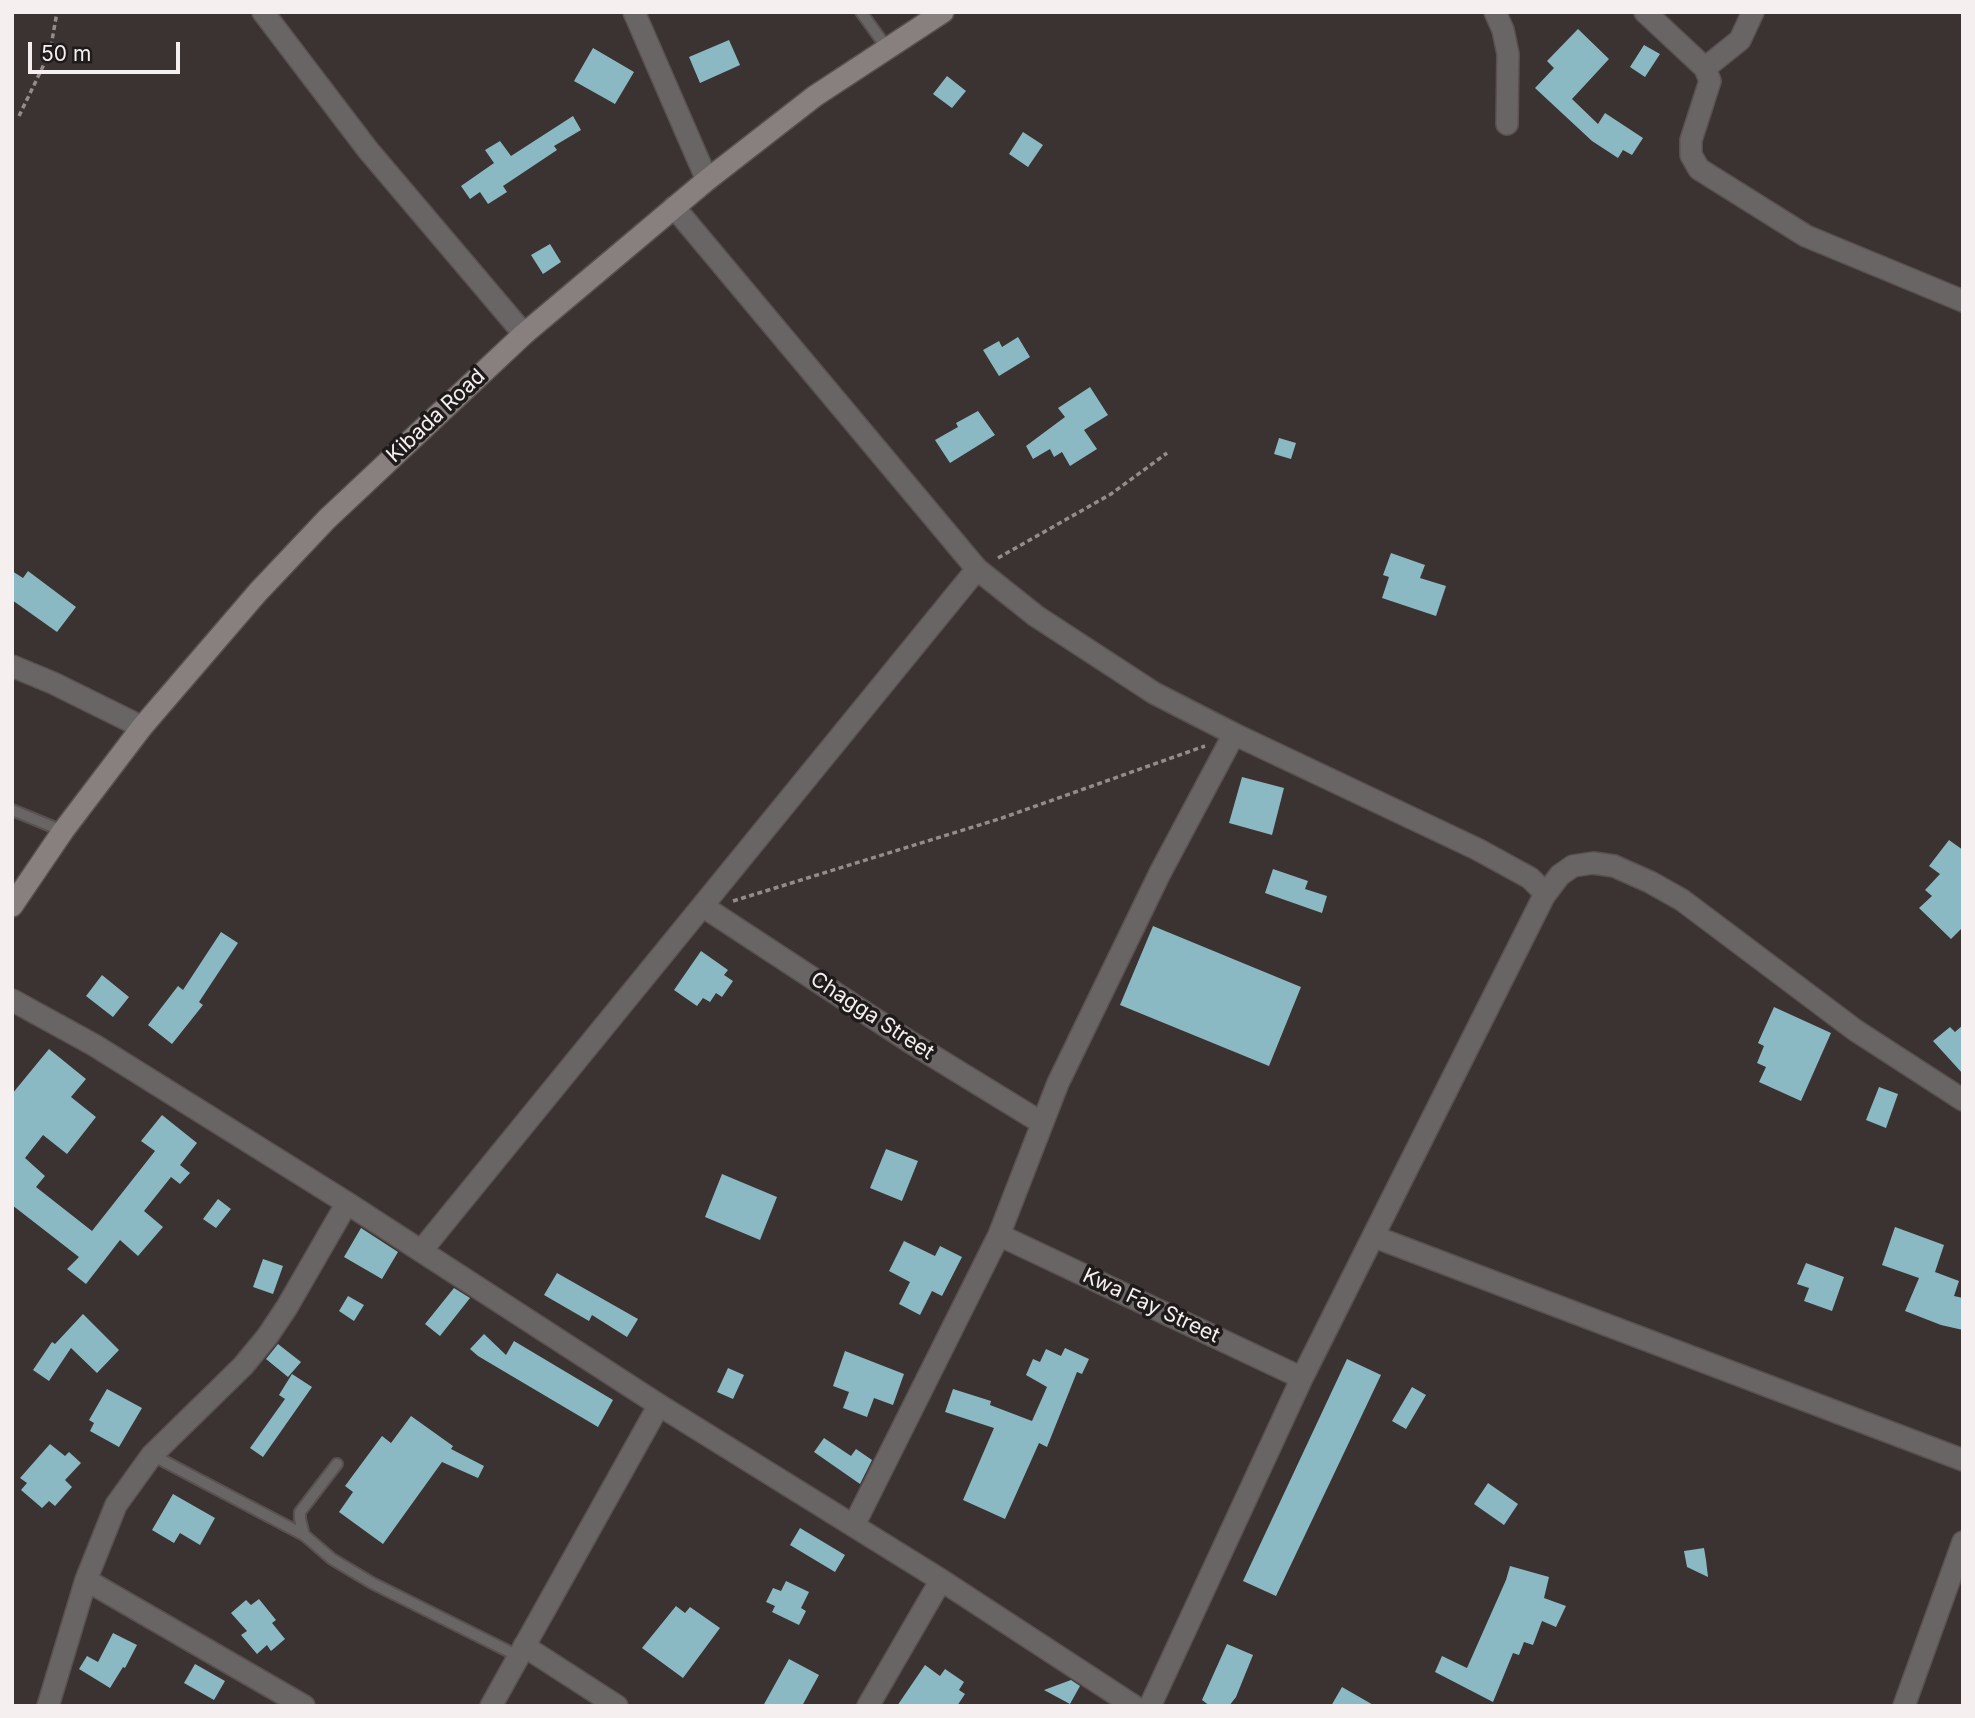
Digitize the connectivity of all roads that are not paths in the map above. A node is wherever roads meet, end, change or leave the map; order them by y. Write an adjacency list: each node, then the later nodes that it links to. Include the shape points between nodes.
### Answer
1 (263, 12): 14 (street, via 368,150)
2 (634, 12): 11 (street)
3 (861, 12): 8 (lane)
4 (943, 12): 8 (main road, Kibada Road)
5 (1495, 12): 10 (street, via 1508,54)
6 (1645, 12): 9 (street)
7 (1753, 12): 9 (street, via 1740,40)
8 (887, 48): 11 (main road, Kibada Road, via 815,96)
9 (1705, 68): 13 (street, via 1710,80 1691,140 1691,155 1699,169 1806,236)
10 (1507, 124)
11 (707, 180): 12 (main road, Kibada Road)
12 (674, 207): 14 (main road, Kibada Road); 15 (street)
13 (1963, 301)
14 (524, 334): 17 (main road, Kibada Road, via 327,519)
15 (977, 569): 18 (street, via 1089,652 1154,693); 23 (street)
16 (12, 666): 17 (street)
17 (142, 727): 20 (main road, Kibada Road)
18 (1234, 734): 21 (street, via 1477,849 1530,878); 26 (street, via 1154,886)
19 (12, 810): 20 (lane)
20 (63, 831): 22 (main road, Kibada Road)
21 (1544, 896): 25 (street, via 1560,876 1583,864 1614,866 1650,882 1682,900 1855,1030); 29 (street)
22 (12, 906)
23 (704, 906): 26 (street, Chagga Street); 30 (street)
24 (12, 1000): 27 (street, via 94,1045)
25 (1963, 1100)
26 (1042, 1124): 28 (street)
27 (347, 1203): 30 (street); 33 (street, via 267,1337)
28 (999, 1235): 31 (street, Kwa Fay Street); 36 (street)
29 (1374, 1237): 31 (street); 34 (street)
30 (421, 1251): 32 (street)
31 (1302, 1378): 48 (street)
32 (659, 1405): 36 (street); 41 (street)
33 (152, 1455): 37 (lane); 39 (street, via 116,1505)
34 (1963, 1460)
35 (337, 1464): 37 (lane, via 300,1512)
36 (854, 1525): 40 (street)
37 (304, 1535): 41 (lane, via 372,1583)
38 (1963, 1542): 49 (street)
39 (86, 1580): 42 (street); 43 (street)
40 (941, 1580): 46 (street); 47 (street)
41 (521, 1651): 44 (street); 45 (street)
42 (48, 1706)
43 (304, 1706)
44 (491, 1706)
45 (617, 1706)
46 (868, 1706)
47 (1134, 1706)
48 (1150, 1706)
49 (1904, 1706)

